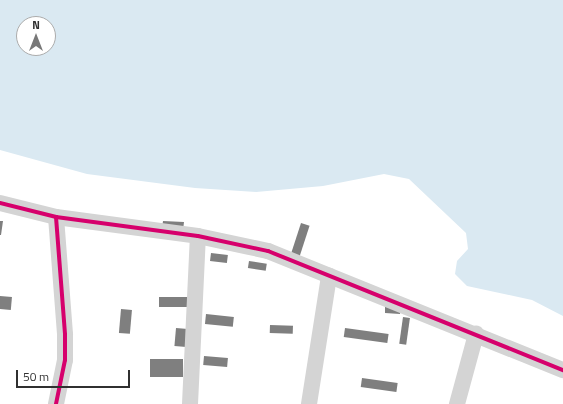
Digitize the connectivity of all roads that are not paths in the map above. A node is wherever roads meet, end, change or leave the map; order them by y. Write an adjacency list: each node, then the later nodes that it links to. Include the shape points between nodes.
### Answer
1 (0, 203): 2 (street)
2 (56, 217): 3 (street); 7 (street, via 66,334 65,360)
3 (198, 236): 4 (street, via 268,252); 8 (street)
4 (329, 276): 5 (street); 9 (street)
5 (476, 334): 6 (street); 10 (street)
6 (563, 370)
7 (56, 404)
8 (190, 404)
9 (309, 404)
10 (457, 404)

